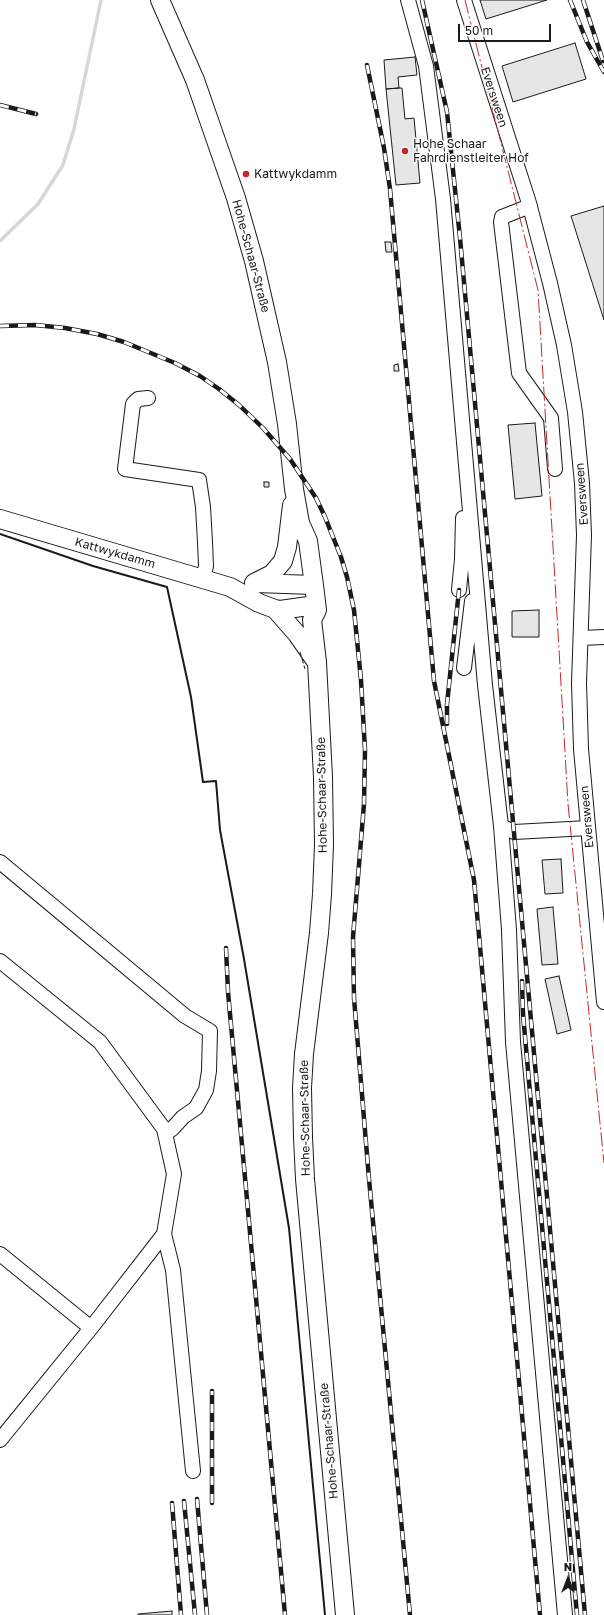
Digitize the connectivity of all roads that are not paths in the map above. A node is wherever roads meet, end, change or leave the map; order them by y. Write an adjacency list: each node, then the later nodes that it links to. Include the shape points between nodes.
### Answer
1 (160, 0): 8 (main road, Hohe-Schaar-Straße, via 194,80 247,236 277,362)
2 (408, 0): 7 (street, via 426,66 440,176 464,426)
3 (464, 0): 4 (street, Eversween)
4 (530, 206): 6 (street, via 502,217 501,222 519,373 551,418); 19 (street, Eversween, via 564,345 575,412 584,535)
5 (148, 398): 11 (street, via 138,399 133,404 125,469 199,480 206,566)
6 (554, 469)
7 (466, 473): 10 (street); 15 (street)
8 (294, 489): 12 (main road, via 288,547 283,561 272,574); 14 (main road, Hohe-Schaar-Straße, via 300,523 308,541)
9 (0, 519): 11 (main road, Kattwykdamm)
10 (476, 570): 21 (street); 22 (street, via 485,685)
11 (203, 579): 13 (main road, Kattwykdamm)
12 (254, 583): 13 (main road, Kattwykdamm); 14 (main road, Kattwykdamm)
13 (230, 586): 16 (main road, Kattwykdamm)
14 (308, 586): 17 (main road, Hohe-Schaar-Straße)
15 (458, 590)
16 (275, 609): 17 (main road, Kattwykdamm); 20 (main road)
17 (311, 611): 20 (main road, Hohe-Schaar-Straße)
18 (604, 636): 19 (street)
19 (581, 638): 23 (street, Eversween, via 580,720)
20 (317, 662): 34 (main road, Hohe-Schaar-Straße, via 324,852 319,933 304,1054 303,1137)
21 (464, 668)
22 (501, 826): 23 (street, via 514,832); 35 (street, via 509,930 513,1042)
23 (588, 828): 25 (street, Eversween)
24 (0, 862): 28 (street, via 185,1016 210,1031 206,1090 196,1108)
25 (599, 881): 27 (street, Eversween)
26 (0, 961): 28 (street, via 100,1042)
27 (604, 1002)
28 (165, 1134): 29 (street, via 174,1174)
29 (164, 1234): 31 (street); 33 (street, via 173,1270)
30 (0, 1254): 31 (street)
31 (91, 1328): 32 (street)
32 (0, 1440)
33 (193, 1471)
34 (345, 1615)
35 (565, 1615)

